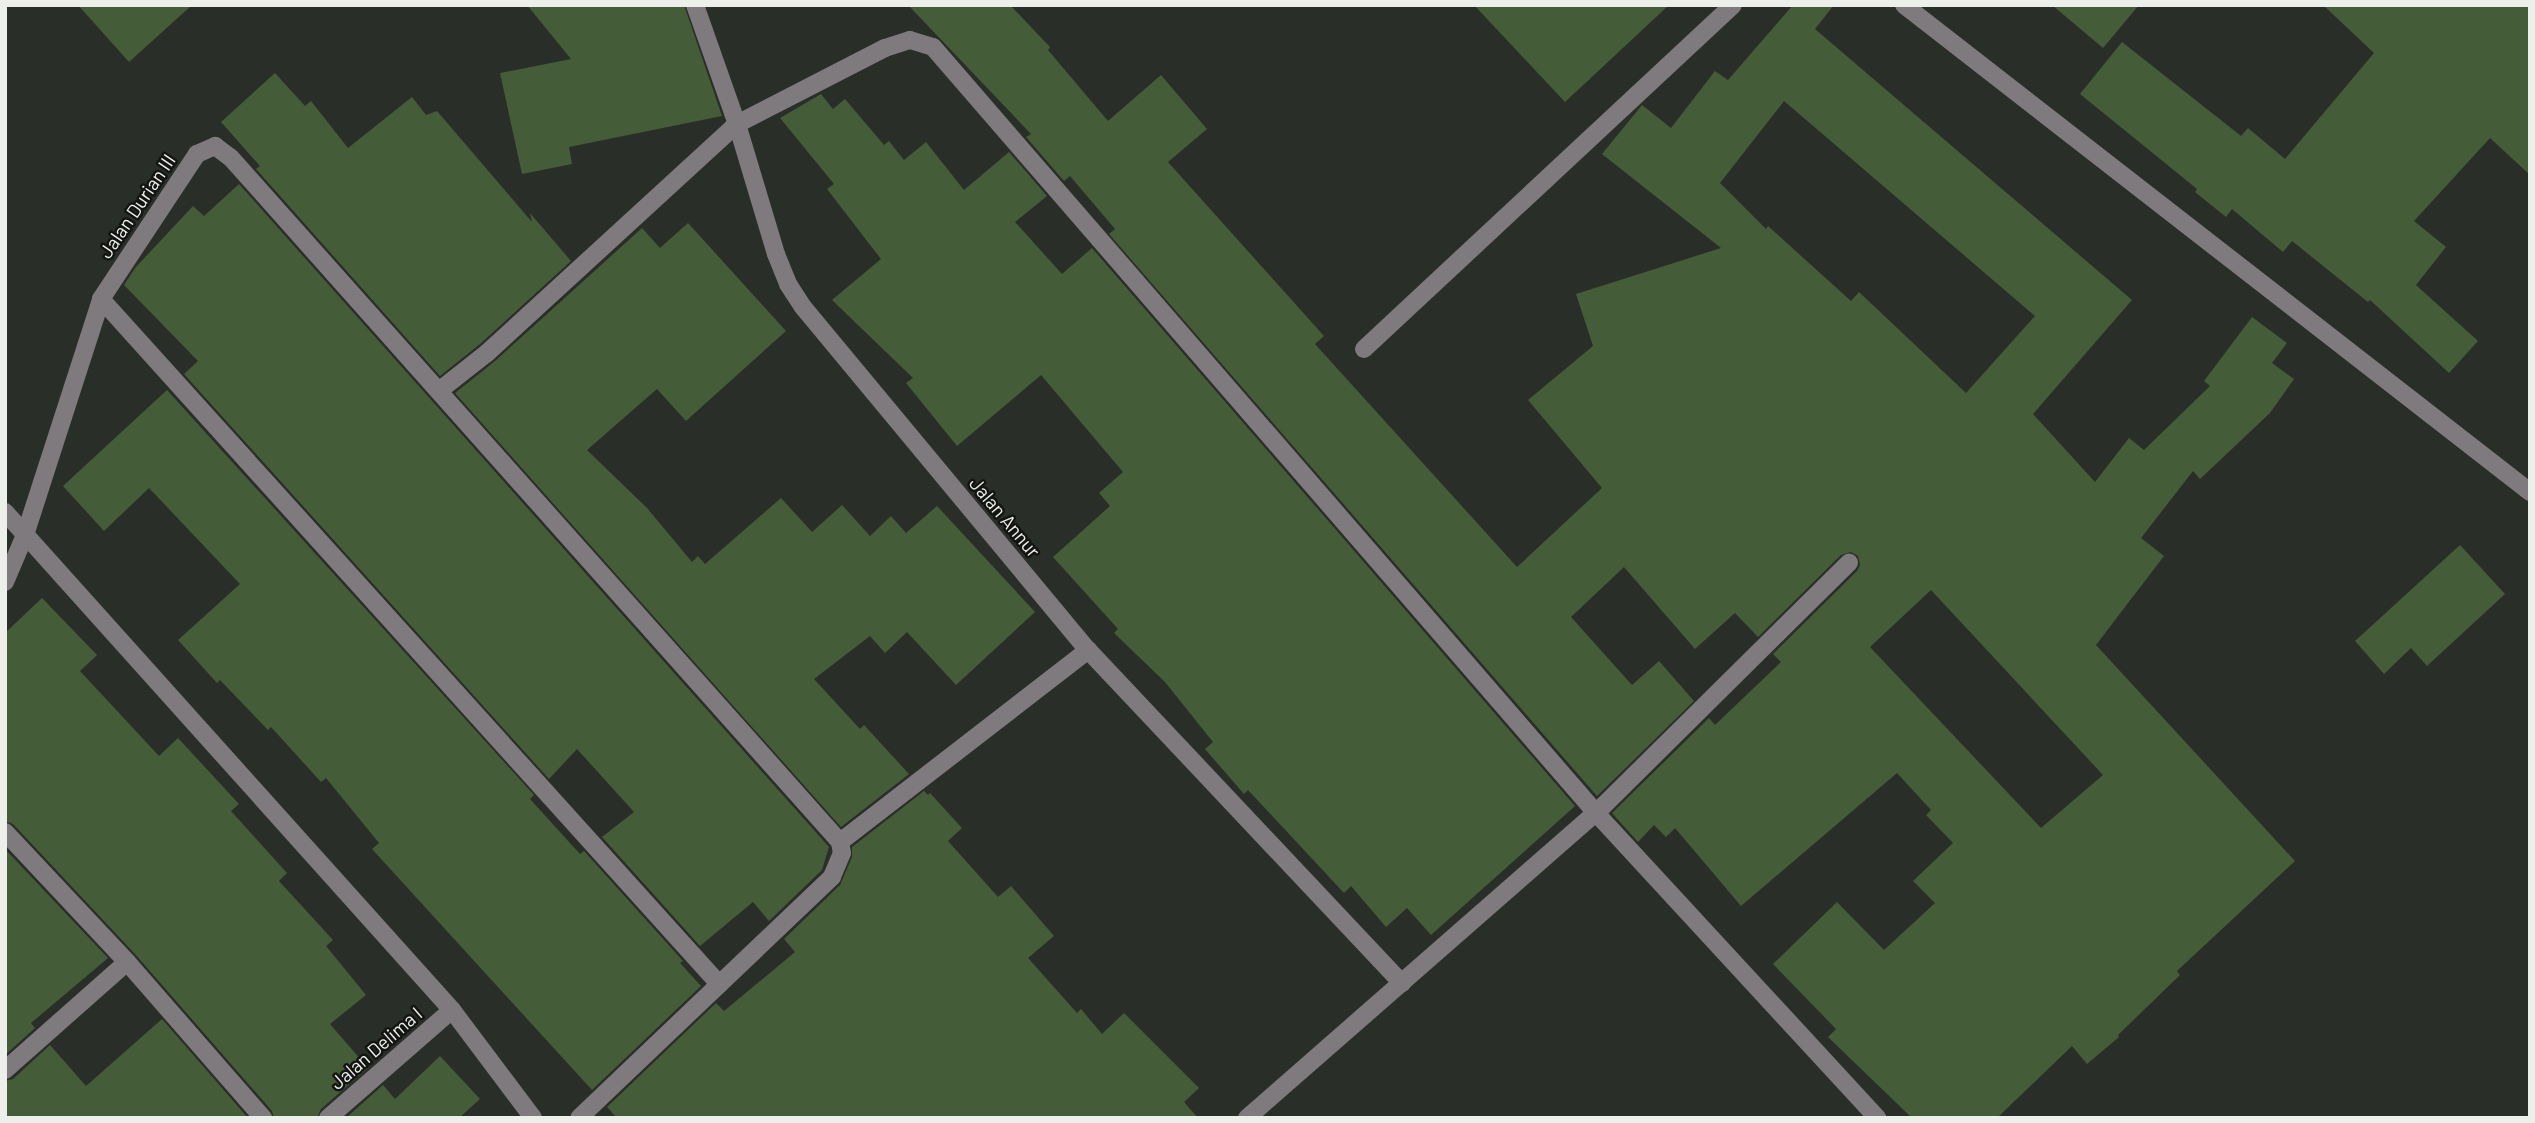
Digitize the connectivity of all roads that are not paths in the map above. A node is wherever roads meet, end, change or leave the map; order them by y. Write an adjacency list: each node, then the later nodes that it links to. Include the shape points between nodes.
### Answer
1 (695, 5): 4 (street, Jalan Annur)
2 (1733, 5): 6 (street)
3 (1904, 5): 8 (street)
4 (737, 124): 7 (street, via 487,353); 13 (street, Jalan Annur, via 776,254 803,307); 14 (street, via 885,48 910,40 933,47)
5 (101, 299): 7 (street, Jalan Durian III, via 197,154 215,146 231,158); 10 (street, Jalan Durian III); 18 (street)
6 (1364, 349)
7 (440, 390): 16 (street)
8 (2530, 492)
9 (5, 512): 10 (street)
10 (25, 534): 12 (street); 20 (street)
11 (1849, 563): 14 (street)
12 (5, 582)
13 (1088, 650): 16 (street); 19 (street, Jalan Annur)
14 (1596, 813): 19 (street); 27 (street)
15 (5, 832): 17 (street)
16 (840, 842): 18 (street, via 842,853 832,877)
17 (127, 962): 21 (street); 22 (street)
18 (719, 984): 25 (street)
19 (1402, 984): 26 (street)
20 (452, 1010): 23 (street, Jalan Delima I); 24 (street)
21 (5, 1070)
22 (263, 1118)
23 (328, 1118)
24 (533, 1118)
25 (579, 1118)
26 (1248, 1118)
27 (1877, 1118)

